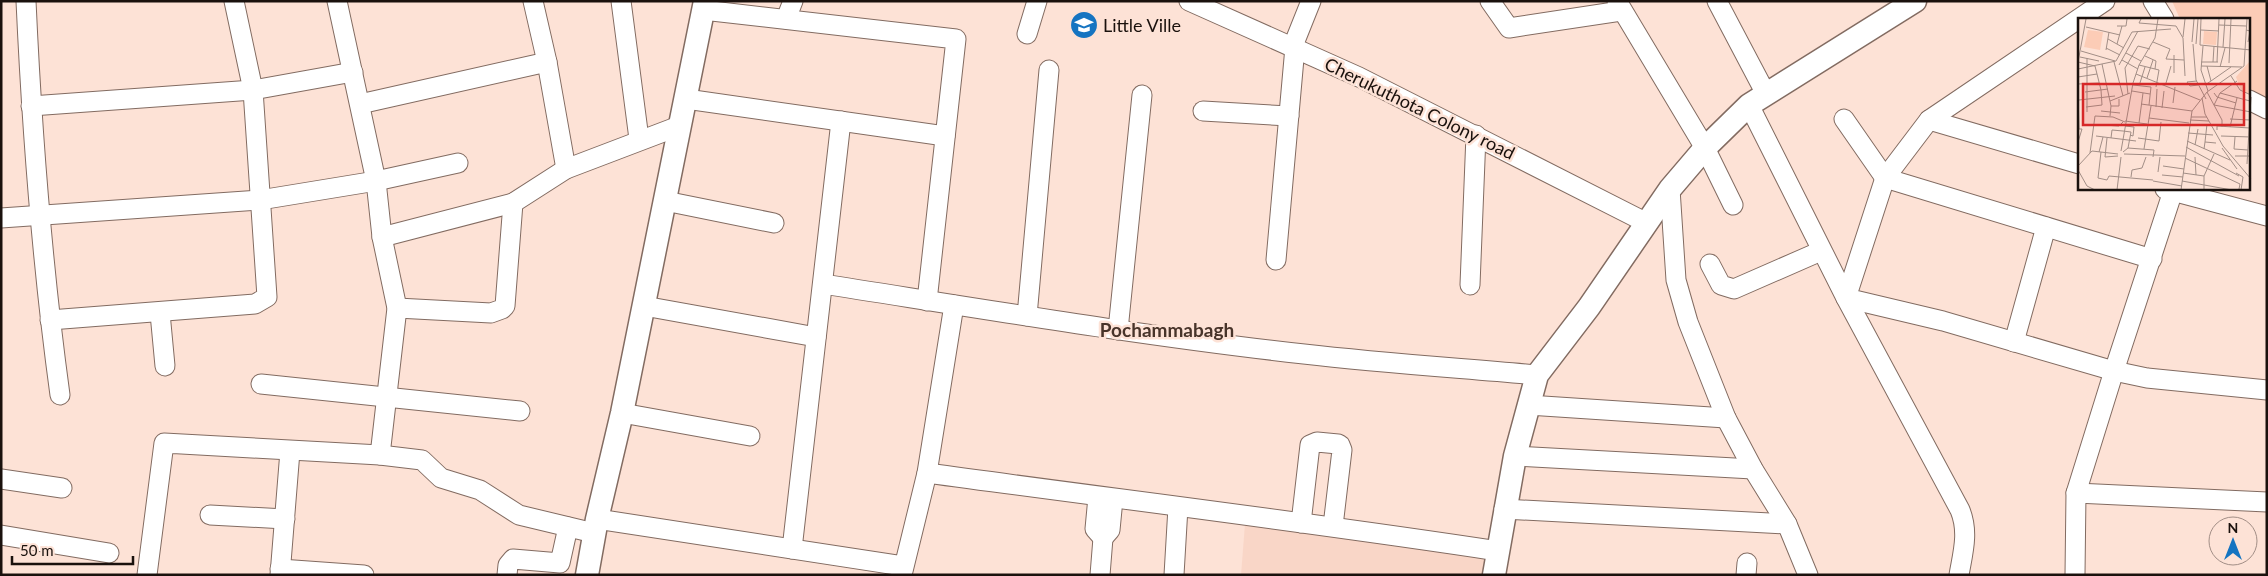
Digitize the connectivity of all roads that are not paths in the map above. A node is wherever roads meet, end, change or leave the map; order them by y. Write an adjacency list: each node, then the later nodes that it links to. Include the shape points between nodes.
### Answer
1 (26, 1): 32 (street)
2 (234, 1): 26 (street)
3 (337, 1): 25 (street)
4 (533, 1): 23 (street)
5 (620, 1): 42 (street)
6 (793, 1): 20 (street)
7 (1037, 1): 21 (street)
8 (1188, 1): 22 (street, Cherukuthota Colony road)
9 (1311, 1): 22 (street)
10 (1490, 1): 16 (street, via 1509,28)
11 (1915, 1): 29 (street)
12 (2105, 1): 17 (street)
13 (2153, 1): 18 (street)
14 (1722, 4): 29 (street)
15 (704, 6): 20 (street); 28 (street)
16 (1619, 6): 43 (street)
17 (2080, 18)
18 (2163, 18)
19 (2078, 19): 37 (street)
20 (786, 20): 41 (street, via 956,39)
21 (1026, 34)
22 (1294, 46): 35 (street); 40 (street, Cherukuthota Colony road)
23 (547, 62): 31 (street); 46 (street)
24 (1049, 70): 74 (street)
25 (353, 72): 26 (street); 31 (street)
26 (253, 90): 32 (street); 51 (street)
27 (1142, 95): 76 (street)
28 (686, 99): 38 (street); 39 (street)
29 (1757, 100): 43 (street); 62 (street)
30 (2250, 100): 33 (street)
31 (360, 104): 48 (street)
32 (31, 106): 56 (street)
33 (2267, 109)
34 (1203, 111): 35 (street)
35 (1289, 116): 64 (street)
36 (1844, 119): 47 (street)
37 (1928, 120): 45 (street); 47 (street)
38 (841, 121): 41 (street); 66 (street)
39 (679, 126): 42 (street); 52 (street)
40 (1476, 135): 59 (street, Cherukuthota Colony road); 67 (street)
41 (946, 136): 69 (street)
42 (639, 139): 46 (street)
43 (1705, 148): 49 (street); 54 (street)
44 (458, 163): 48 (street)
45 (2078, 163)
46 (566, 169): 53 (street)
47 (1885, 178): 60 (street); 68 (street)
48 (376, 181): 51 (street); 61 (street)
49 (1670, 189): 59 (street); 89 (street, via 1676,280 1688,322)
50 (2180, 191): 55 (street); 63 (street)
51 (260, 200): 56 (street); 73 (street, via 267,297 255,304)
52 (666, 201): 58 (street); 71 (street)
53 (513, 202): 61 (street); 72 (street, via 505,306 502,309 491,313)
54 (1734, 205)
55 (2266, 213)
56 (41, 215): 57 (street); 75 (street)
57 (1, 218)
58 (774, 223)
59 (1647, 223): 81 (street)
60 (2046, 227): 63 (street); 78 (street)
61 (382, 237): 72 (street)
62 (1822, 251): 65 (street, via 1734,288 1721,285); 68 (street)
63 (2152, 259): 80 (street)
64 (1276, 260)
65 (1710, 264)
66 (823, 284): 69 (street); 77 (street)
67 (1470, 285)
68 (1846, 298): 78 (street); 125 (street, via 1960,510 1966,537)
69 (927, 301): 70 (street)
70 (954, 305): 74 (street); 95 (street)
71 (644, 306): 77 (street); 88 (street)
72 (397, 308): 85 (street)
73 (160, 313): 75 (street); 79 (street)
74 (1027, 316): 76 (street)
75 (50, 320): 84 (street)
76 (1118, 330): 81 (street, via 1304,354)
77 (816, 337): 111 (street)
78 (2014, 342): 80 (street)
79 (164, 366)
80 (2114, 371): 83 (street, via 2147,378); 98 (street)
81 (1537, 375): 86 (street)
82 (260, 384): 85 (street)
83 (2267, 390)
84 (60, 395)
85 (386, 398): 87 (street); 92 (street)
86 (1528, 405): 89 (street); 93 (street)
87 (520, 410)
88 (622, 413): 90 (street); 107 (street)
89 (1726, 418): 94 (street)
90 (750, 436)
91 (290, 451): 92 (street); 104 (street); 118 (street, via 164,443)
92 (380, 455): 109 (street, via 422,460 441,478 480,490 519,515)
93 (1515, 456): 94 (street); 102 (street)
94 (1753, 469): 106 (street)
95 (927, 473): 99 (street); 116 (street)
96 (1, 480): 97 (street)
97 (62, 488)
98 (2076, 493): 100 (street); 126 (street)
99 (1106, 498): 101 (street); 121 (street, via 1096,529 1103,538)
100 (2267, 502)
101 (1178, 507): 105 (street); 122 (street)
102 (1504, 509): 106 (street); 112 (street)
103 (210, 515): 104 (street)
104 (284, 519): 117 (street)
105 (1301, 523): 108 (street); 108 (street, via 1310,445 1317,442 1338,444 1342,450)
106 (1787, 524): 124 (street)
107 (596, 526): 109 (street); 111 (street); 115 (street)
108 (1333, 526): 112 (street)
109 (568, 527): 114 (street)
110 (1, 535): 113 (street)
111 (792, 549): 116 (street)
112 (1498, 551): 123 (street)
113 (108, 553)
114 (560, 563): 115 (street); 120 (street, via 514,559 508,565)
115 (587, 570)
116 (903, 571)
117 (280, 572): 119 (street)
118 (147, 575)
119 (364, 575)
120 (507, 575)
121 (1100, 575)
122 (1174, 575)
123 (1494, 575)
124 (1808, 575)
125 (1959, 575)
126 (2074, 575)

